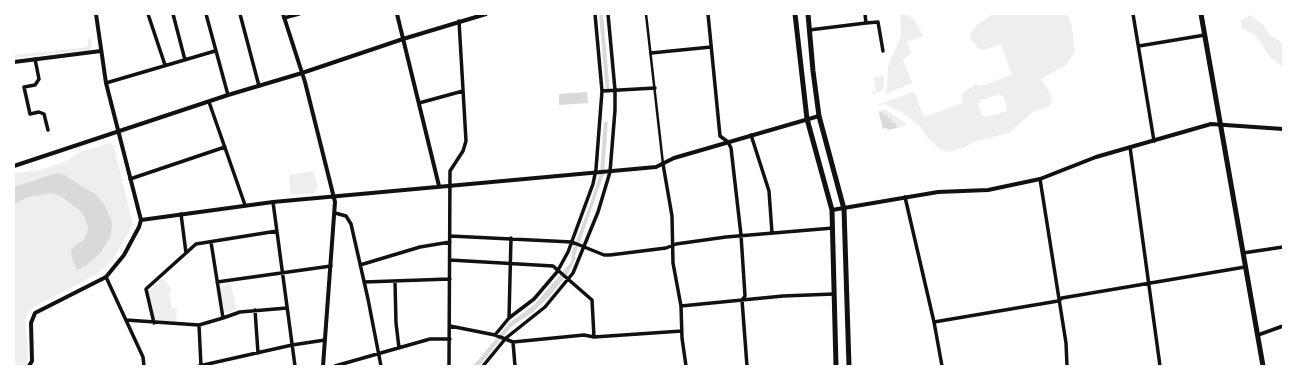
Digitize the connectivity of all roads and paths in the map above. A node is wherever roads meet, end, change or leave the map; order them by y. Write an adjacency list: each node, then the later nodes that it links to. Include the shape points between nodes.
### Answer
1 (96, 14): 26 (street)
2 (148, 14): 33 (street)
3 (173, 14): 31 (street)
4 (206, 14): 27 (street)
5 (240, 14): 36 (street)
6 (299, 14): 18 (street)
7 (397, 14): 23 (street)
8 (486, 14): 19 (street)
9 (595, 14): 40 (street)
10 (608, 14): 38 (street)
11 (646, 14): 29 (street)
12 (708, 14): 25 (street)
13 (795, 14): 45 (main road)
14 (808, 14): 21 (main road)
15 (865, 14): 20 (street)
16 (1133, 14): 24 (street)
17 (1201, 14): 22 (main road)
18 (283, 16): 34 (street)
19 (459, 22): 23 (street); 39 (street)
20 (866, 23): 21 (street); 28 (street, via 878,22)
21 (809, 30): 44 (main road)
22 (1204, 35): 24 (street); 46 (main road)
23 (403, 39): 34 (street); 43 (street)
24 (1139, 46): 51 (street)
25 (711, 47): 29 (street); 52 (street, via 720,136)
26 (101, 50): 30 (street); 35 (street)
27 (215, 51): 31 (street); 41 (street)
28 (883, 51)
29 (651, 53): 37 (street)
30 (35, 59): 32 (street); 48 (street, via 39,80 35,85 24,87 30,114 44,114)
31 (185, 60): 33 (street)
32 (14, 62)
33 (165, 65): 35 (street)
34 (302, 74): 36 (street); 63 (street)
35 (106, 83): 49 (street)
36 (259, 86): 41 (street)
37 (655, 88): 38 (street); 55 (street)
38 (613, 90): 40 (street); 57 (street)
39 (463, 91): 43 (street); 61 (street, via 466,141 463,151 450,171)
40 (603, 91): 58 (street)
41 (228, 95): 42 (street)
42 (209, 102): 49 (street); 53 (street)
43 (419, 103): 62 (street)
44 (819, 116): 45 (street); 67 (main road)
45 (807, 119): 50 (street); 68 (main road)
46 (1220, 124): 47 (street); 51 (street, via 1211,124); 85 (main road)
47 (1283, 129)
48 (48, 130)
49 (118, 132): 56 (street); 59 (street)
50 (751, 135): 52 (street); 74 (street, via 769,191)
51 (1154, 141): 54 (street)
52 (728, 142): 55 (street, via 674,158); 75 (street, via 731,148)
53 (225, 147): 59 (street); 66 (street)
54 (1130, 148): 60 (street, via 1096,157); 99 (street)
55 (663, 164): 57 (street); 81 (street, via 672,216)
56 (14, 166)
57 (607, 173): 58 (street); 82 (street, via 598,212)
58 (596, 174): 61 (street); 80 (street)
59 (130, 179): 71 (street)
60 (1040, 179): 64 (street, via 988,190 938,192); 102 (street)
61 (451, 185): 62 (street); 76 (street)
62 (439, 186): 63 (street)
63 (334, 196): 65 (street); 69 (street)
64 (905, 197): 67 (street); 110 (street)
65 (273, 202): 66 (street); 73 (street)
66 (245, 205): 70 (street)
67 (844, 209): 68 (street); 139 (main road)
68 (832, 210): 72 (main road)
69 (335, 213): 88 (street, via 349,219); 89 (street)
70 (181, 214): 71 (street); 84 (street)
71 (141, 220): 93 (street, via 140,227 124,255)
72 (833, 228): 74 (street); 100 (main road)
73 (277, 231): 78 (street); 91 (street)
74 (772, 233): 75 (street)
75 (741, 235): 81 (street); 101 (street, via 745,296)
76 (450, 236): 77 (street); 79 (street)
77 (511, 238): 80 (street); 87 (street)
78 (211, 242): 84 (street, via 196,244); 96 (street)
79 (450, 242): 86 (street); 88 (street, via 420,247)
80 (572, 242): 82 (street); 92 (street)
81 (672, 245): 82 (street, via 666,248 610,255); 103 (street)
82 (584, 247): 95 (street, via 576,268)
83 (1283, 247): 85 (street)
84 (186, 253): 109 (street, via 146,289)
85 (1243, 253): 90 (main road)
86 (450, 260): 87 (street); 94 (street)
87 (510, 263): 92 (street, via 553,266); 107 (street)
88 (360, 265): 97 (street)
89 (331, 266): 91 (street); 120 (street)
90 (1245, 267): 99 (street); 116 (main road)
91 (282, 272): 96 (street); 104 (street)
92 (558, 273): 95 (street); 107 (street, via 534,299)
93 (106, 277): 108 (street); 126 (street, via 35,313 31,323 32,354)
94 (450, 279): 98 (street); 112 (street)
95 (566, 279): 117 (street, via 592,300); 118 (street, via 545,307)
96 (217, 282): 106 (street)
97 (364, 282): 98 (street); 125 (street)
98 (395, 282): 123 (street)
99 (1149, 284): 102 (street, via 1062,298); 142 (street)
100 (834, 294): 101 (street); 138 (main road)
101 (742, 300): 103 (street); 137 (street)
102 (1058, 301): 110 (street); 141 (street, via 1066,343)
103 (681, 306): 114 (street)
104 (287, 308): 105 (street); 122 (street)
105 (255, 310): 106 (street); 124 (street)
106 (222, 318): 111 (street)
107 (509, 318): 115 (street)
108 (126, 320): 109 (street); 127 (street, via 143,357)
109 (154, 322): 111 (street)
110 (934, 322): 140 (street)
111 (199, 325): 128 (street)
112 (450, 326): 115 (street); 119 (street)
113 (1283, 326): 116 (street)
114 (682, 332): 117 (street); 136 (street)
115 (495, 335): 118 (street)
116 (1258, 335): 143 (main road)
117 (594, 337): 121 (street, via 584,335)
118 (506, 338): 121 (street); 134 (street)
119 (450, 339): 123 (street, via 430,339); 133 (street)
120 (324, 340): 122 (street); 130 (street)
121 (513, 342): 135 (street)
122 (292, 345): 124 (street); 129 (street)
123 (399, 348): 125 (street)
124 (258, 352): 128 (street)
125 (378, 354): 131 (street); 132 (street)
126 (29, 366)
127 (144, 366)
128 (200, 366)
129 (295, 366)
130 (323, 366)
131 (335, 366)
132 (381, 366)
133 (450, 366)
134 (483, 366)
135 (515, 366)
136 (686, 366)
137 (747, 366)
138 (836, 366)
139 (849, 366)
140 (942, 366)
141 (1067, 366)
142 (1160, 366)
143 (1263, 366)

